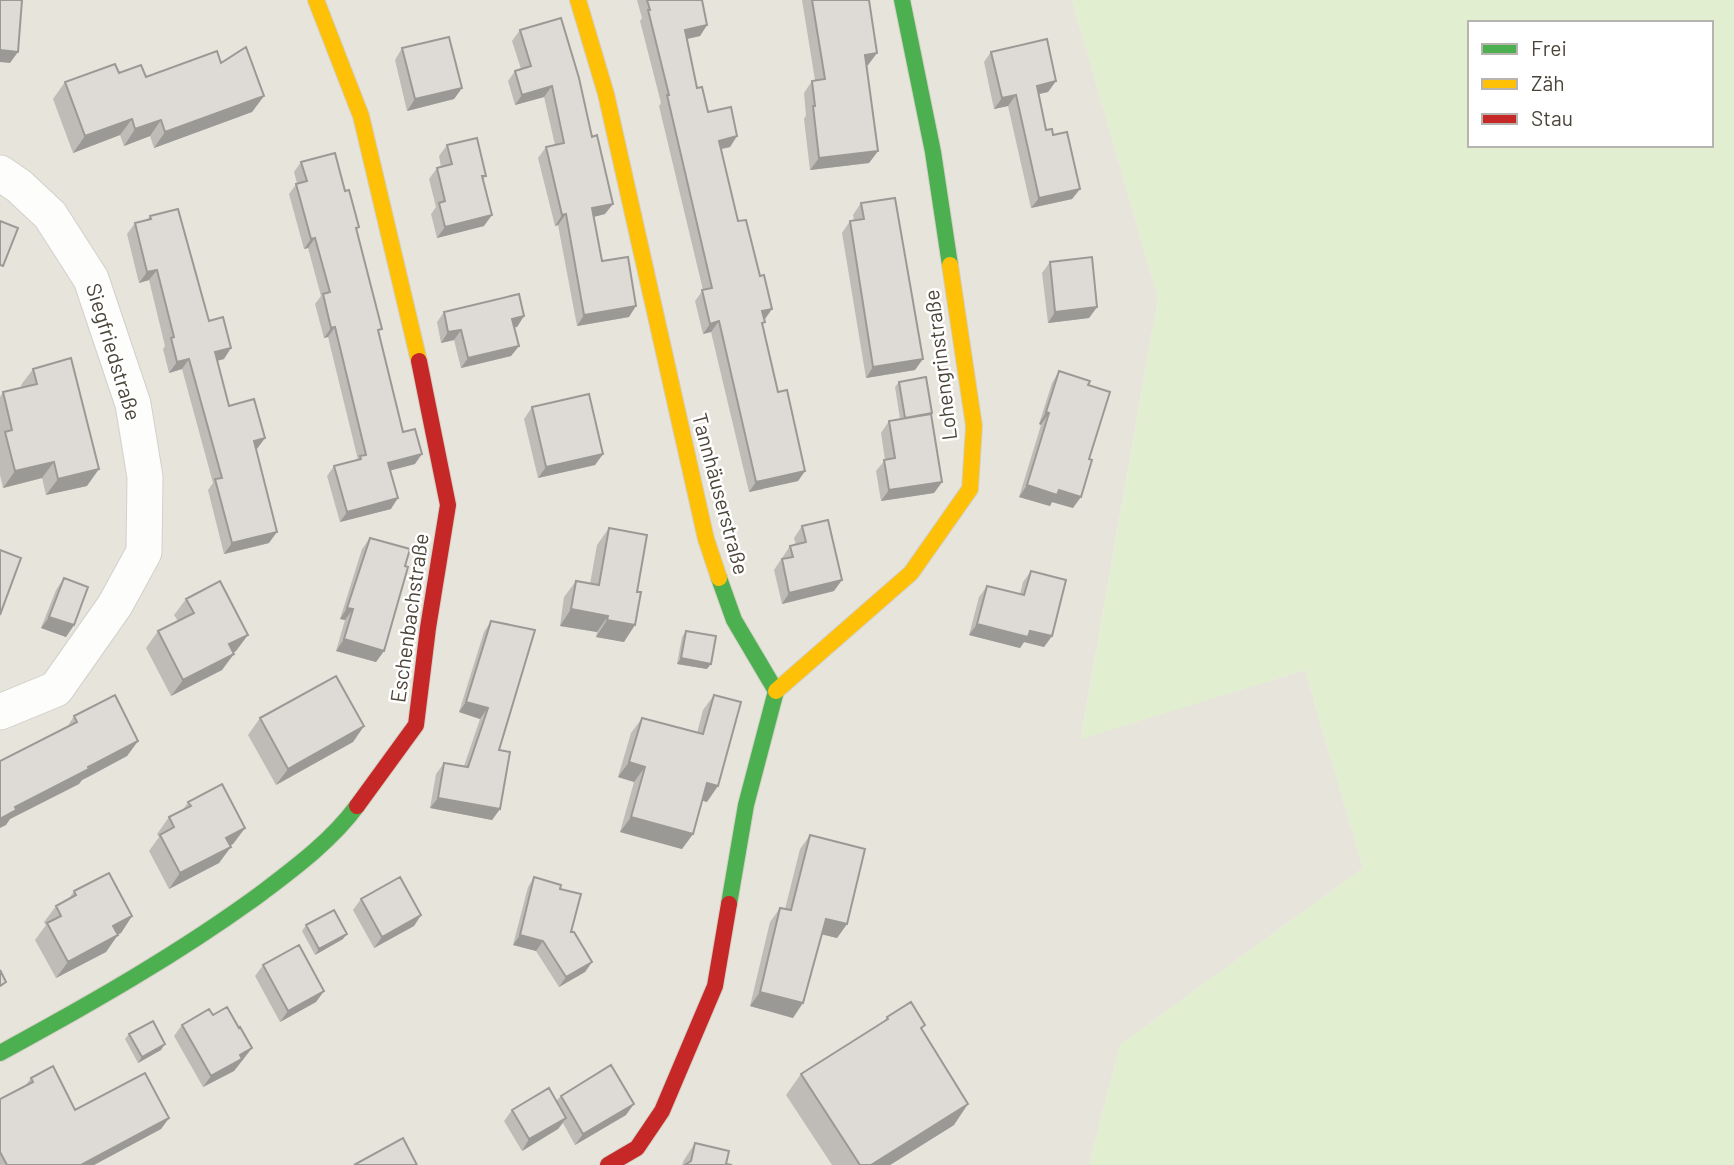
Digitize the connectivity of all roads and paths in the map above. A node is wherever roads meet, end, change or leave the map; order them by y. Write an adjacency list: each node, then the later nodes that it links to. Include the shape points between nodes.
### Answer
1 (316, 0): 7 (street, Eschenbachstraße, via 360,116 428,401 448,506 416,725 345,822 289,872 229,917)
2 (579, 0): 5 (street, Tannhäuserstraße, via 606,94 706,539 734,620)
3 (902, 0): 5 (street, Lohengrinstraße, via 933,152 974,426 970,489 911,573)
4 (0, 173): 6 (street, Siegfriedstraße, via 50,215 92,279 133,404 145,477 145,552 115,605 56,689)
5 (776, 691): 8 (street, via 746,805 715,986 662,1111 637,1148)
6 (0, 712)
7 (0, 1053)
8 (608, 1165)

